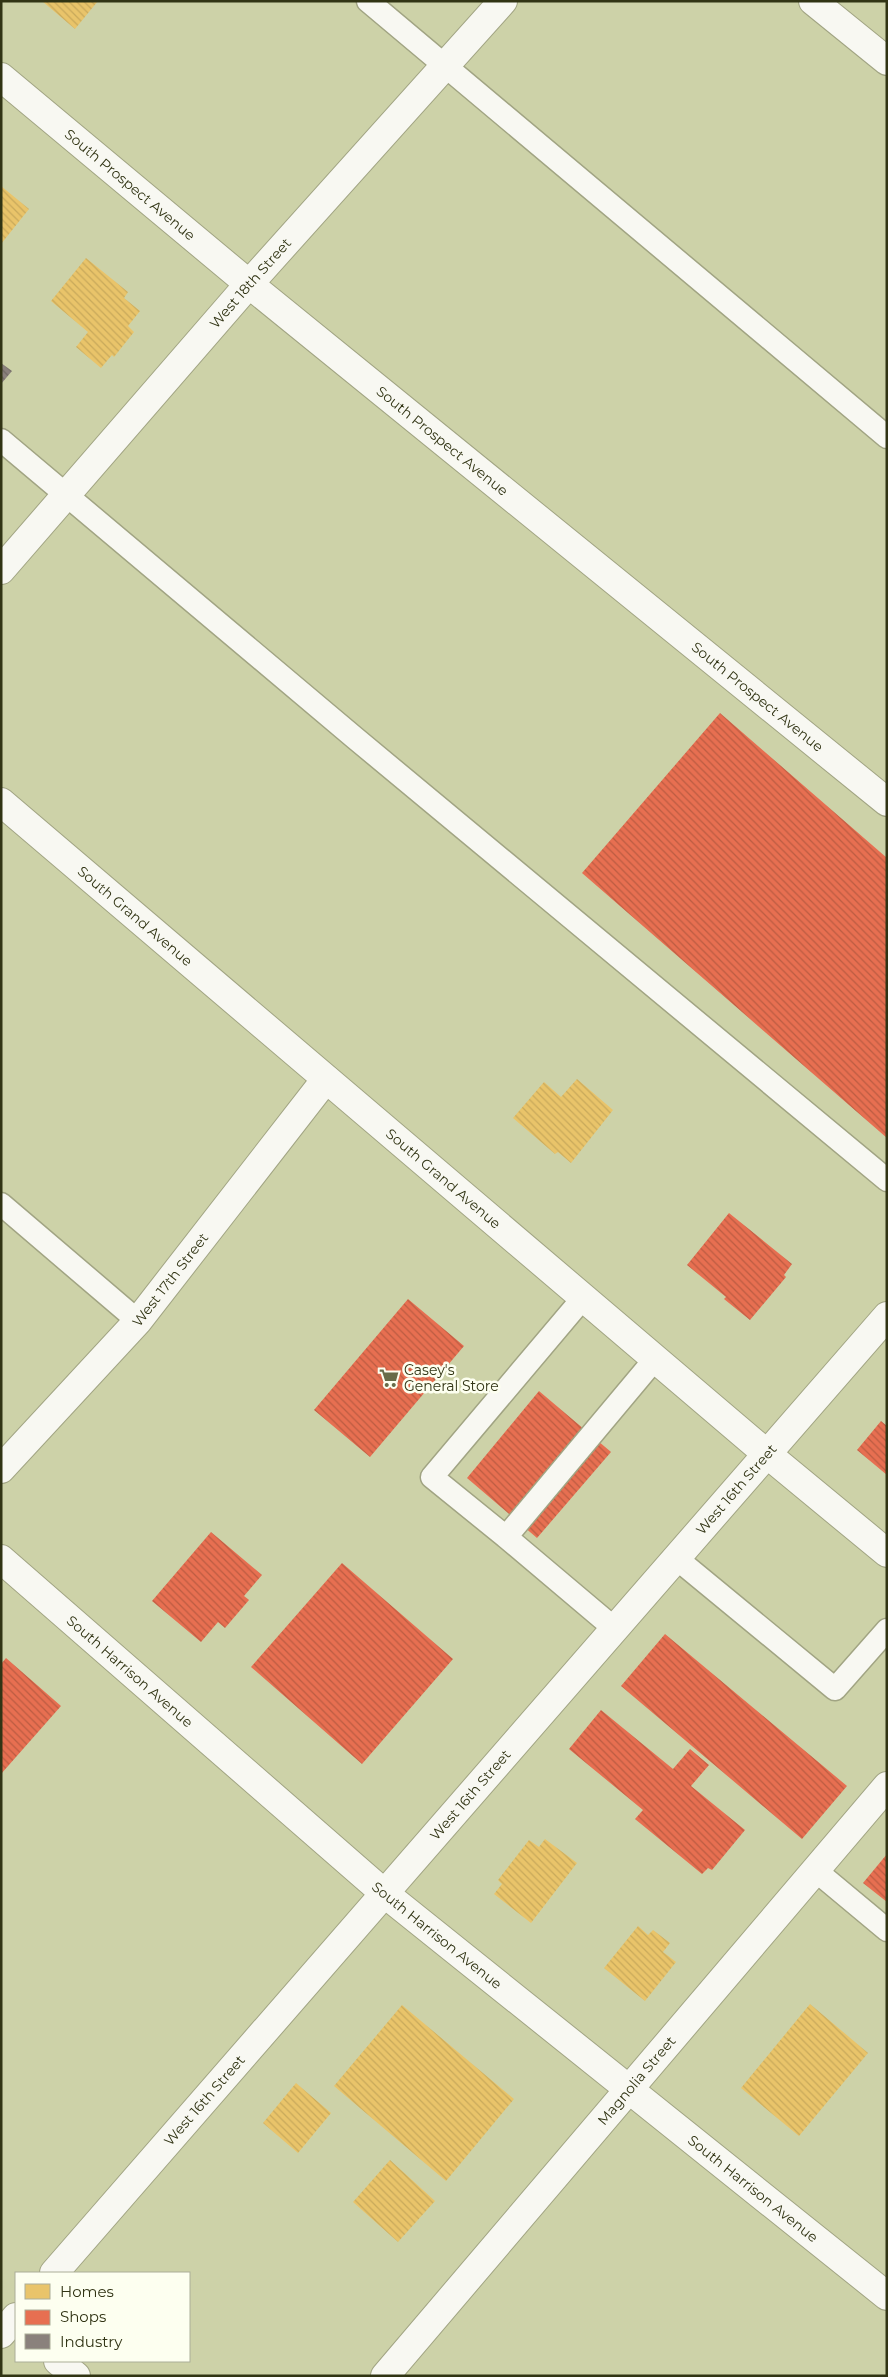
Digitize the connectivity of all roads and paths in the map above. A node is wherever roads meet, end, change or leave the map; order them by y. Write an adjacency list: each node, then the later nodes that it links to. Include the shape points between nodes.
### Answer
1 (368, 1): 5 (lane)
2 (503, 1): 5 (street, West 18th Street)
3 (813, 1): 4 (street)
4 (887, 61)
5 (445, 66): 7 (street, West 18th Street); 8 (lane)
6 (1, 77): 7 (street, South Prospect Avenue)
7 (249, 284): 10 (street, West 18th Street); 13 (street, South Prospect Avenue)
8 (887, 437)
9 (1, 440): 10 (lane)
10 (66, 495): 11 (street, West 18th Street); 15 (lane)
11 (1, 570)
12 (1, 802): 14 (street, South Grand Avenue)
13 (887, 802)
14 (326, 1078): 17 (street, South Grand Avenue); 19 (street, West 17th Street)
15 (887, 1180)
16 (1, 1204): 19 (lane)
17 (583, 1298): 20 (street, South Grand Avenue); 23 (lane, via 432,1477)
18 (887, 1316): 21 (street, West 16th Street)
19 (138, 1321): 22 (street, West 17th Street)
20 (655, 1359): 21 (street, South Grand Avenue); 23 (lane)
21 (767, 1454): 24 (street, South Grand Avenue); 25 (street, West 16th Street)
22 (1, 1469)
23 (506, 1537): 27 (lane)
24 (887, 1553)
25 (676, 1558): 27 (street, West 16th Street); 28 (lane, via 835,1690)
26 (1, 1559): 31 (street, South Harrison Avenue)
27 (615, 1629): 31 (street, West 16th Street)
28 (887, 1630)
29 (887, 1786): 30 (street, Magnolia Street)
30 (815, 1870): 32 (lane); 33 (street, Magnolia Street)
31 (384, 1893): 33 (street, South Harrison Avenue); 34 (street, West 16th Street)
32 (887, 1930)
33 (629, 2089): 35 (street, South Harrison Avenue); 38 (street, Magnolia Street)
34 (55, 2272)
35 (887, 2296)
36 (59, 2362): 37 (street)
37 (76, 2376)
38 (385, 2376)

